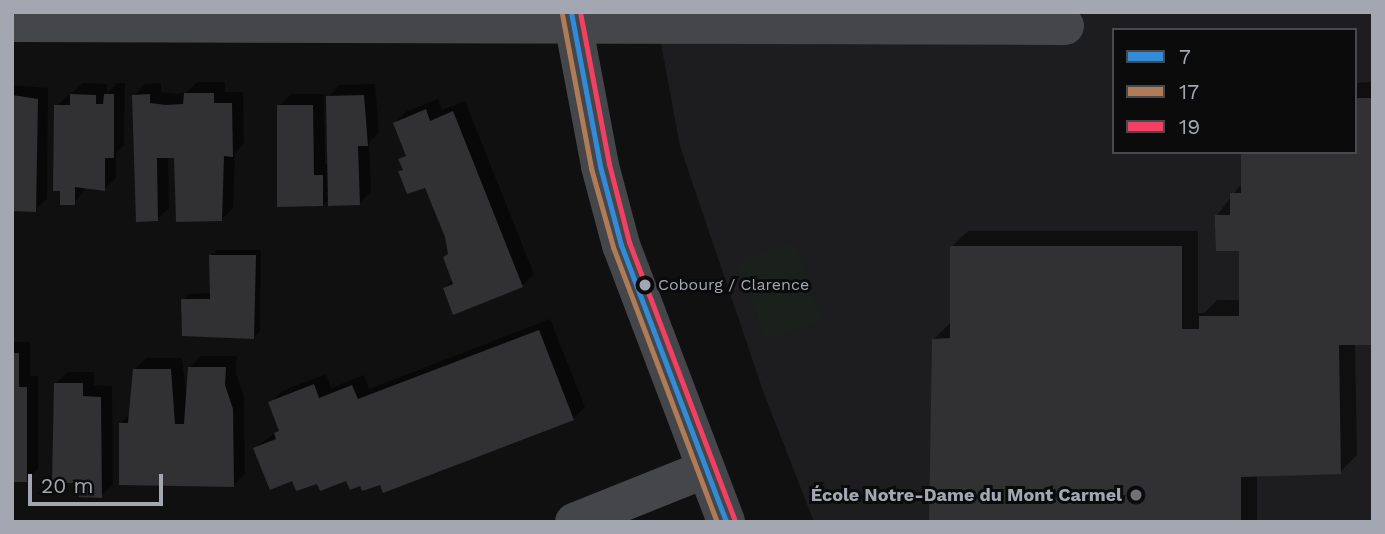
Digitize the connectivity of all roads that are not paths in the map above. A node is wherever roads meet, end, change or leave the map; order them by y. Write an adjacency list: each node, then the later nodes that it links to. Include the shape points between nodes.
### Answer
1 (572, 18): 2 (street); 3 (street); 4 (street, via 621,244)
2 (12, 23)
3 (1065, 26)
4 (705, 468): 5 (street); 6 (street)
5 (574, 522)
6 (726, 522)

